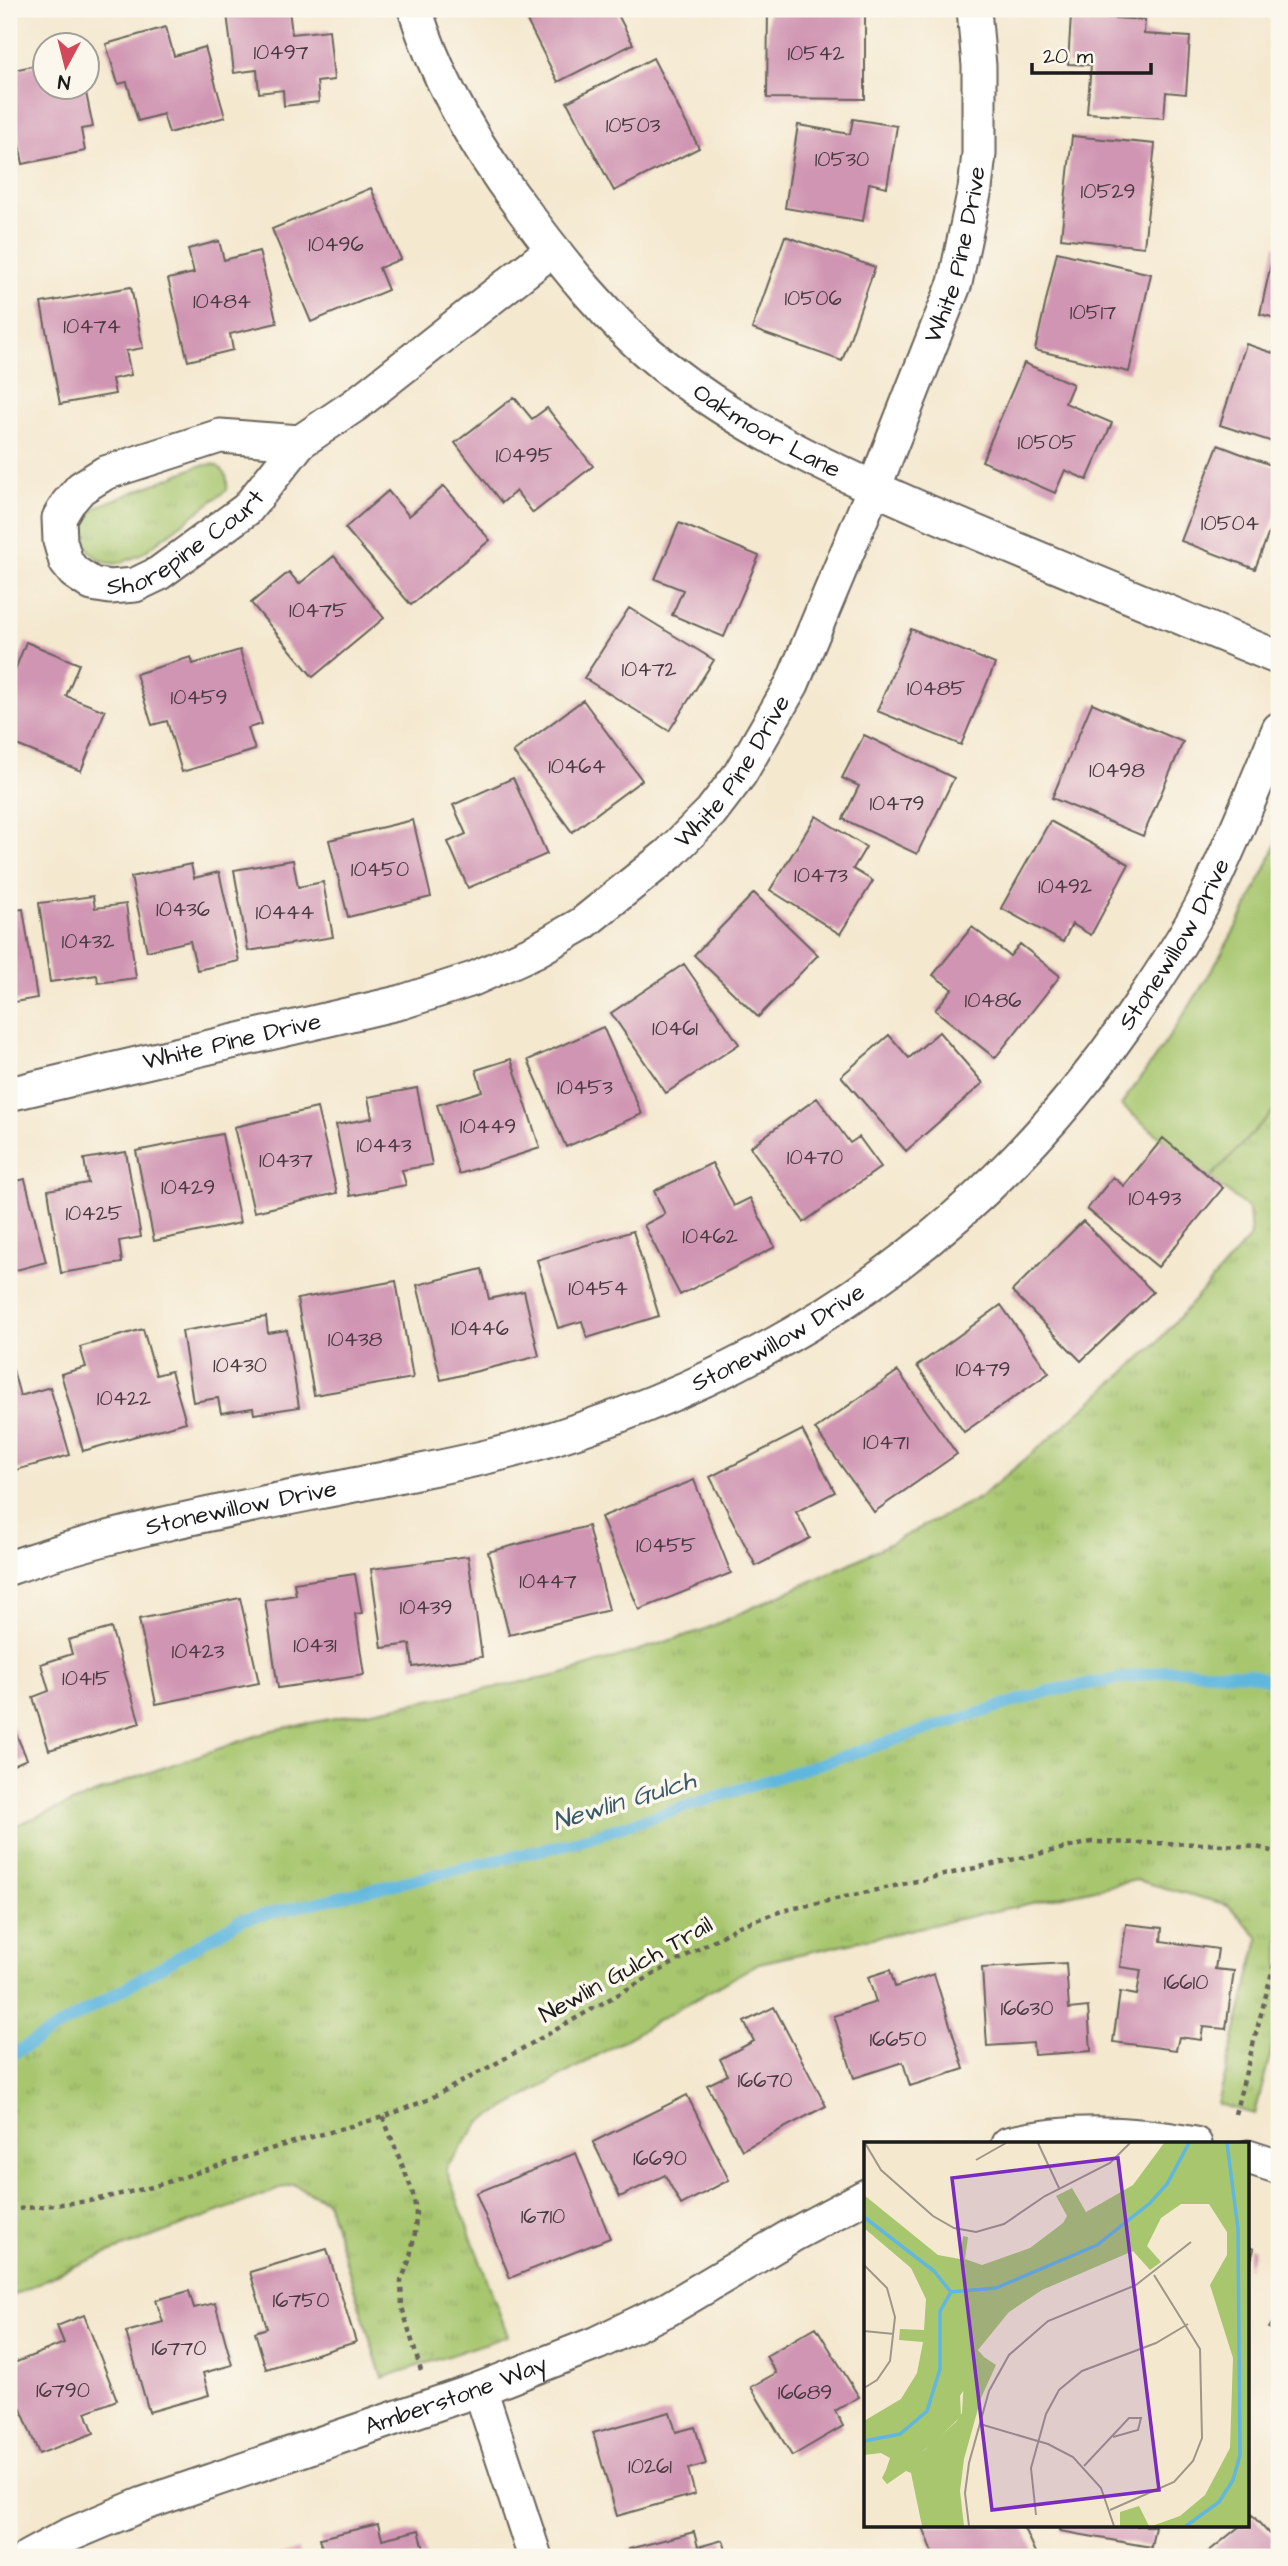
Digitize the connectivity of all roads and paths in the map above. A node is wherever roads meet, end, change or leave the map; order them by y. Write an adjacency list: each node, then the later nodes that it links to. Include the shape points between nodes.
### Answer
1 (415, 9): 3 (street, Oakmoor Lane, via 437,69 465,124)
2 (974, 9): 5 (street, White Pine Drive, via 979,66 975,189 955,283)
3 (552, 250): 4 (street, Shorepine Court, via 355,405); 5 (street, Oakmoor Lane, via 621,328 673,373 766,435)
4 (300, 442): 4 (street, Shorepine Court, via 220,436 105,473 82,488 59,518 66,562 92,584 110,587 135,584 158,574 247,509)
5 (874, 488): 6 (street, Oakmoor Lane); 8 (street, White Pine Drive, via 792,684 740,774 711,812 669,854 582,924 473,979 402,1002)
6 (1279, 658)
7 (1279, 729): 9 (street, Stonewillow Drive, via 1199,909 1168,963 1086,1081 1014,1164 963,1211 848,1299 749,1359 589,1427 469,1461 139,1528)
8 (9, 1094)
9 (9, 1568)
10 (1279, 1853): 13 (path, Newlin Gulch Trail, via 1206,1844 1093,1843 782,1911 739,1926 495,2064)
11 (1279, 1945): 12 (path)
12 (1235, 2114)
13 (383, 2118): 19 (path, Newlin Gulch Trail, via 152,2188); 20 (path, via 416,2211 415,2233 401,2281 402,2307)
14 (1018, 2142): 15 (street, via 1081,2134)
15 (1182, 2142)
16 (1250, 2158): 17 (street)
17 (1279, 2167)
18 (864, 2197): 21 (street, Amberstone Way, via 658,2314)
19 (9, 2210)
20 (421, 2371)
21 (480, 2389): 22 (street, Amberstone Way, via 144,2504); 23 (street)
22 (28, 2557)
23 (535, 2557)

